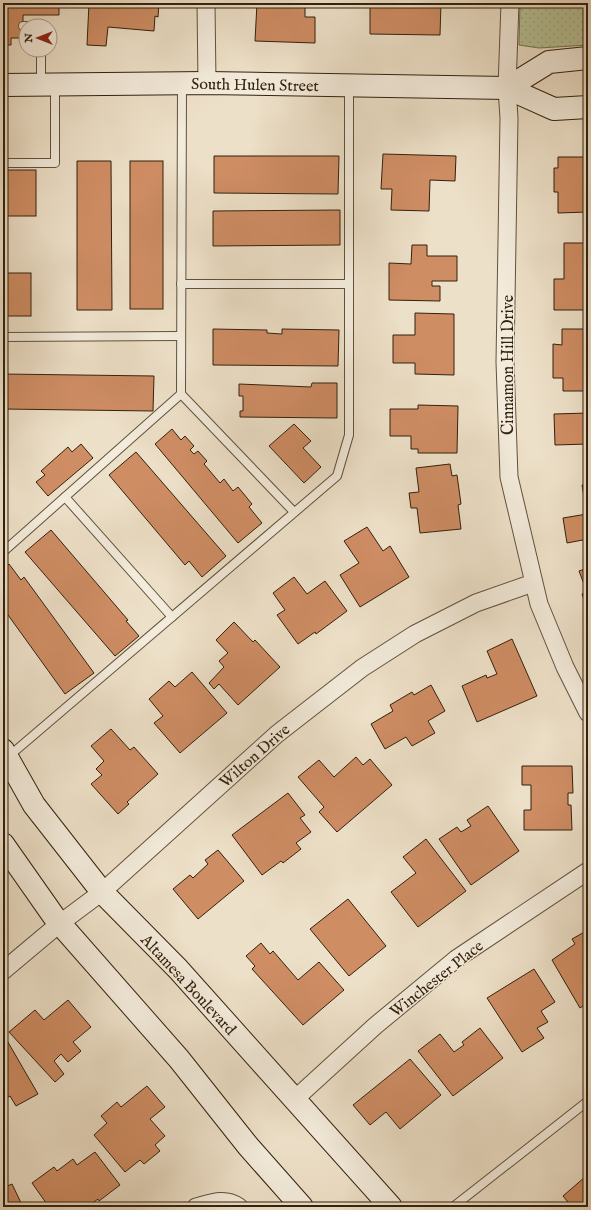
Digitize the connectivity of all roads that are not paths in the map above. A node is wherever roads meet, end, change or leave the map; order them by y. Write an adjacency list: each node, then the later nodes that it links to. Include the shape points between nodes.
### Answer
1 (206, 3): 8 (street)
2 (510, 3): 10 (street, Cinnamon Hill Drive)
3 (43, 58): 6 (lane)
4 (588, 58): 10 (main road, via 549,62)
5 (3, 84): 6 (main road, South Hulen Street)
6 (48, 84): 7 (main road, South Hulen Street); 12 (lane, via 55,163)
7 (182, 84): 8 (main road, South Hulen Street); 13 (lane)
8 (207, 84): 9 (main road, South Hulen Street)
9 (349, 86): 10 (main road, South Hulen Street); 14 (lane)
10 (507, 88): 11 (main road, South Hulen Street, via 554,109); 21 (street, Cinnamon Hill Drive, via 509,118 505,362 508,477)
11 (588, 107)
12 (3, 163)
13 (181, 284): 14 (lane); 15 (lane)
14 (349, 284): 19 (lane, via 349,435 337,476)
15 (181, 336): 16 (lane); 17 (lane)
16 (3, 337)
17 (181, 394): 18 (lane); 19 (lane)
18 (65, 497): 20 (lane); 22 (lane)
19 (294, 512): 22 (lane)
20 (3, 552)
21 (534, 583): 23 (street, Cinnamon Hill Drive, via 538,604); 27 (street, Wilton Drive, via 476,604 422,630 362,668 277,734)
22 (172, 617): 24 (lane)
23 (588, 713)
24 (5, 754): 27 (main road, Altamesa Boulevard, via 34,805)
25 (3, 844): 28 (main road)
26 (588, 871): 30 (street, Winchester Place, via 456,959 375,1026)
27 (102, 892): 28 (street, Wilton Drive); 30 (main road, Altamesa Boulevard, via 178,969)
28 (59, 924): 29 (street, Wilton Drive); 34 (main road, via 179,1059 248,1146)
29 (3, 971)
30 (295, 1099): 35 (main road, Altamesa Boulevard)
31 (588, 1101): 36 (lane)
32 (196, 1207): 33 (street, via 230,1201)
33 (239, 1207)
34 (302, 1207)
35 (391, 1207)
36 (452, 1207)

